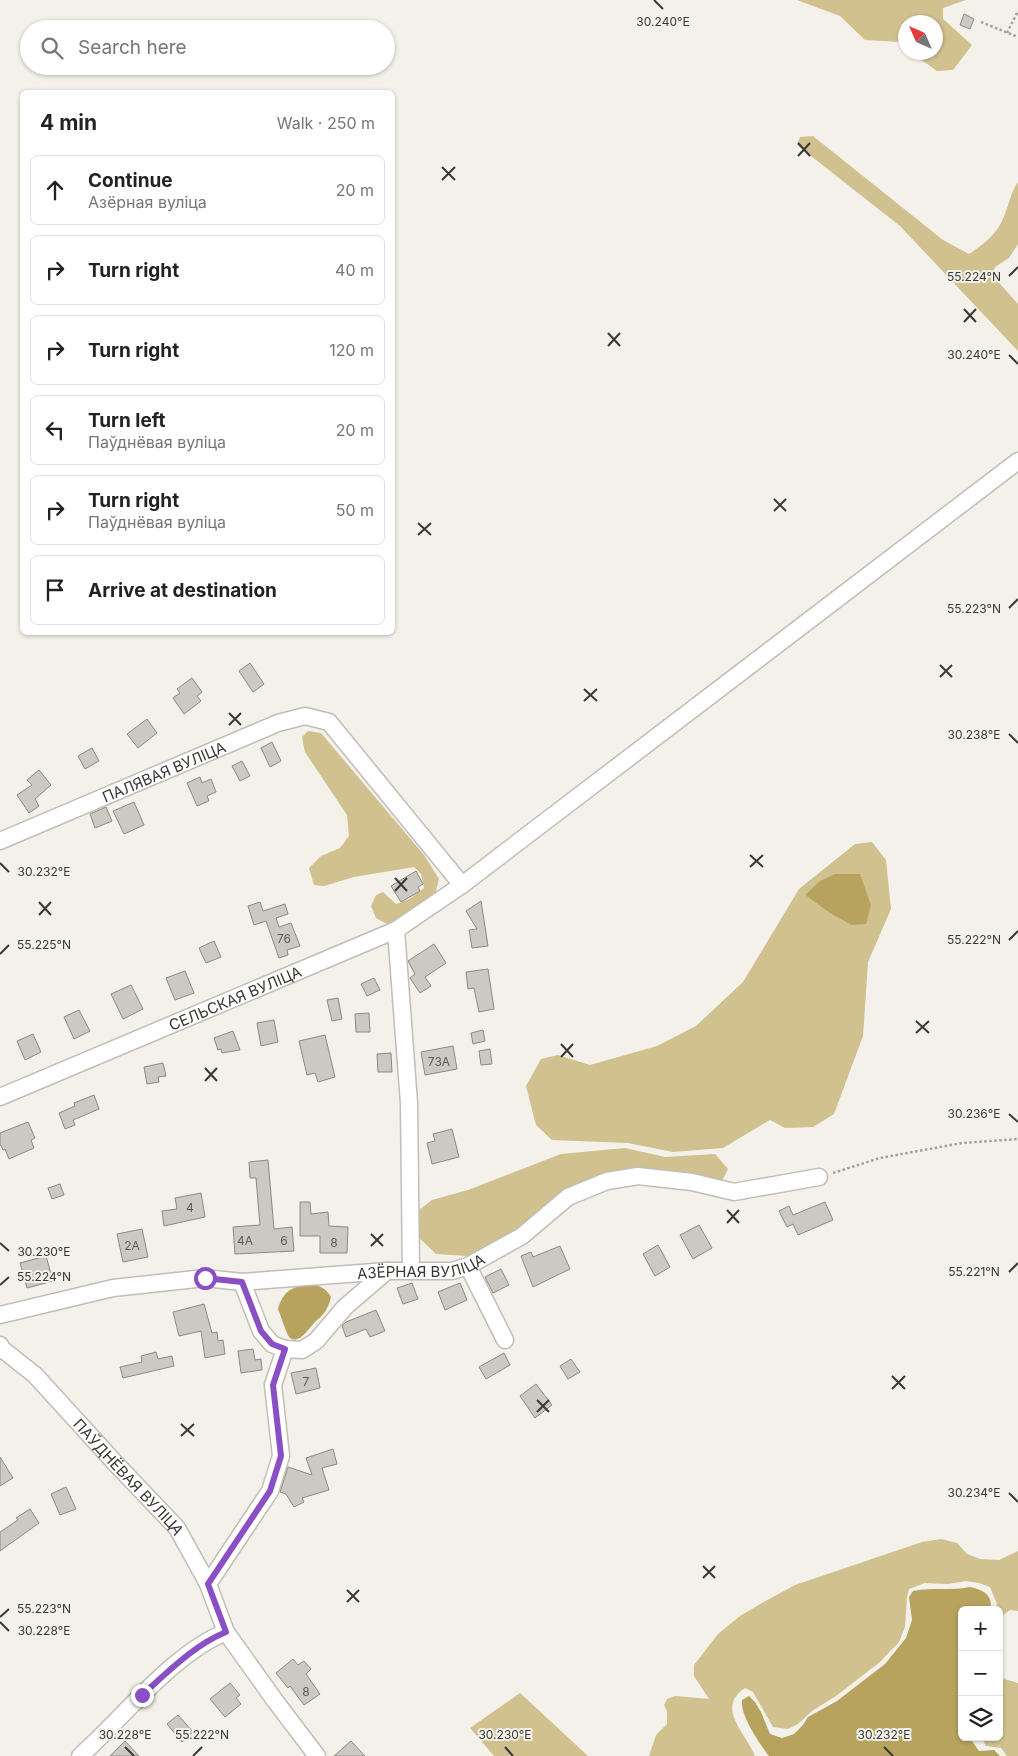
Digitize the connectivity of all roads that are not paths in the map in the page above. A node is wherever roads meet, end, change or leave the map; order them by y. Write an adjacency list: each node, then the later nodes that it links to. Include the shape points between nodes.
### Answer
1 (1018, 461): 3 (street, СЕЛЬСКАЯ ВУЛІЦА)
2 (0, 840): 3 (street, ПАЛЯВАЯ ВУЛІЦА, via 278,723 305,716 329,722)
3 (462, 885): 4 (street, СЕЛЬСКАЯ ВУЛІЦА)
4 (396, 930): 5 (street, СЕЛЬСКАЯ ВУЛІЦА); 9 (street, via 410,1103)
5 (0, 1097)
6 (818, 1177): 7 (street, АЗЁРНАЯ ВУЛІЦА, via 734,1192 692,1182 638,1176 607,1181 568,1198 522,1236)
7 (468, 1266): 9 (street, АЗЁРНАЯ ВУЛІЦА, via 452,1271); 12 (street)
8 (388, 1271): 9 (street, АЗЁРНАЯ ВУЛІЦА); 10 (street, АЗЁРНАЯ ВУЛІЦА); 13 (street, via 345,1307 316,1340 302,1350)
9 (412, 1271)
10 (242, 1282): 11 (street, АЗЁРНАЯ ВУЛІЦА, via 205,1278 113,1288); 13 (street, via 261,1331 272,1344)
11 (0, 1315)
12 (505, 1340)
13 (285, 1349): 15 (street, via 273,1385 281,1456 270,1491)
14 (1, 1351): 15 (street, ПАЎДНЁВАЯ ВУЛІЦА, via 35,1375 177,1528)
15 (208, 1584): 16 (street, ПАЎДНЁВАЯ ВУЛІЦА)
16 (226, 1632): 17 (street, via 210,1639 174,1666); 18 (street, ПАЎДНЁВАЯ ВУЛІЦА)
17 (80, 1756)
18 (316, 1756)

